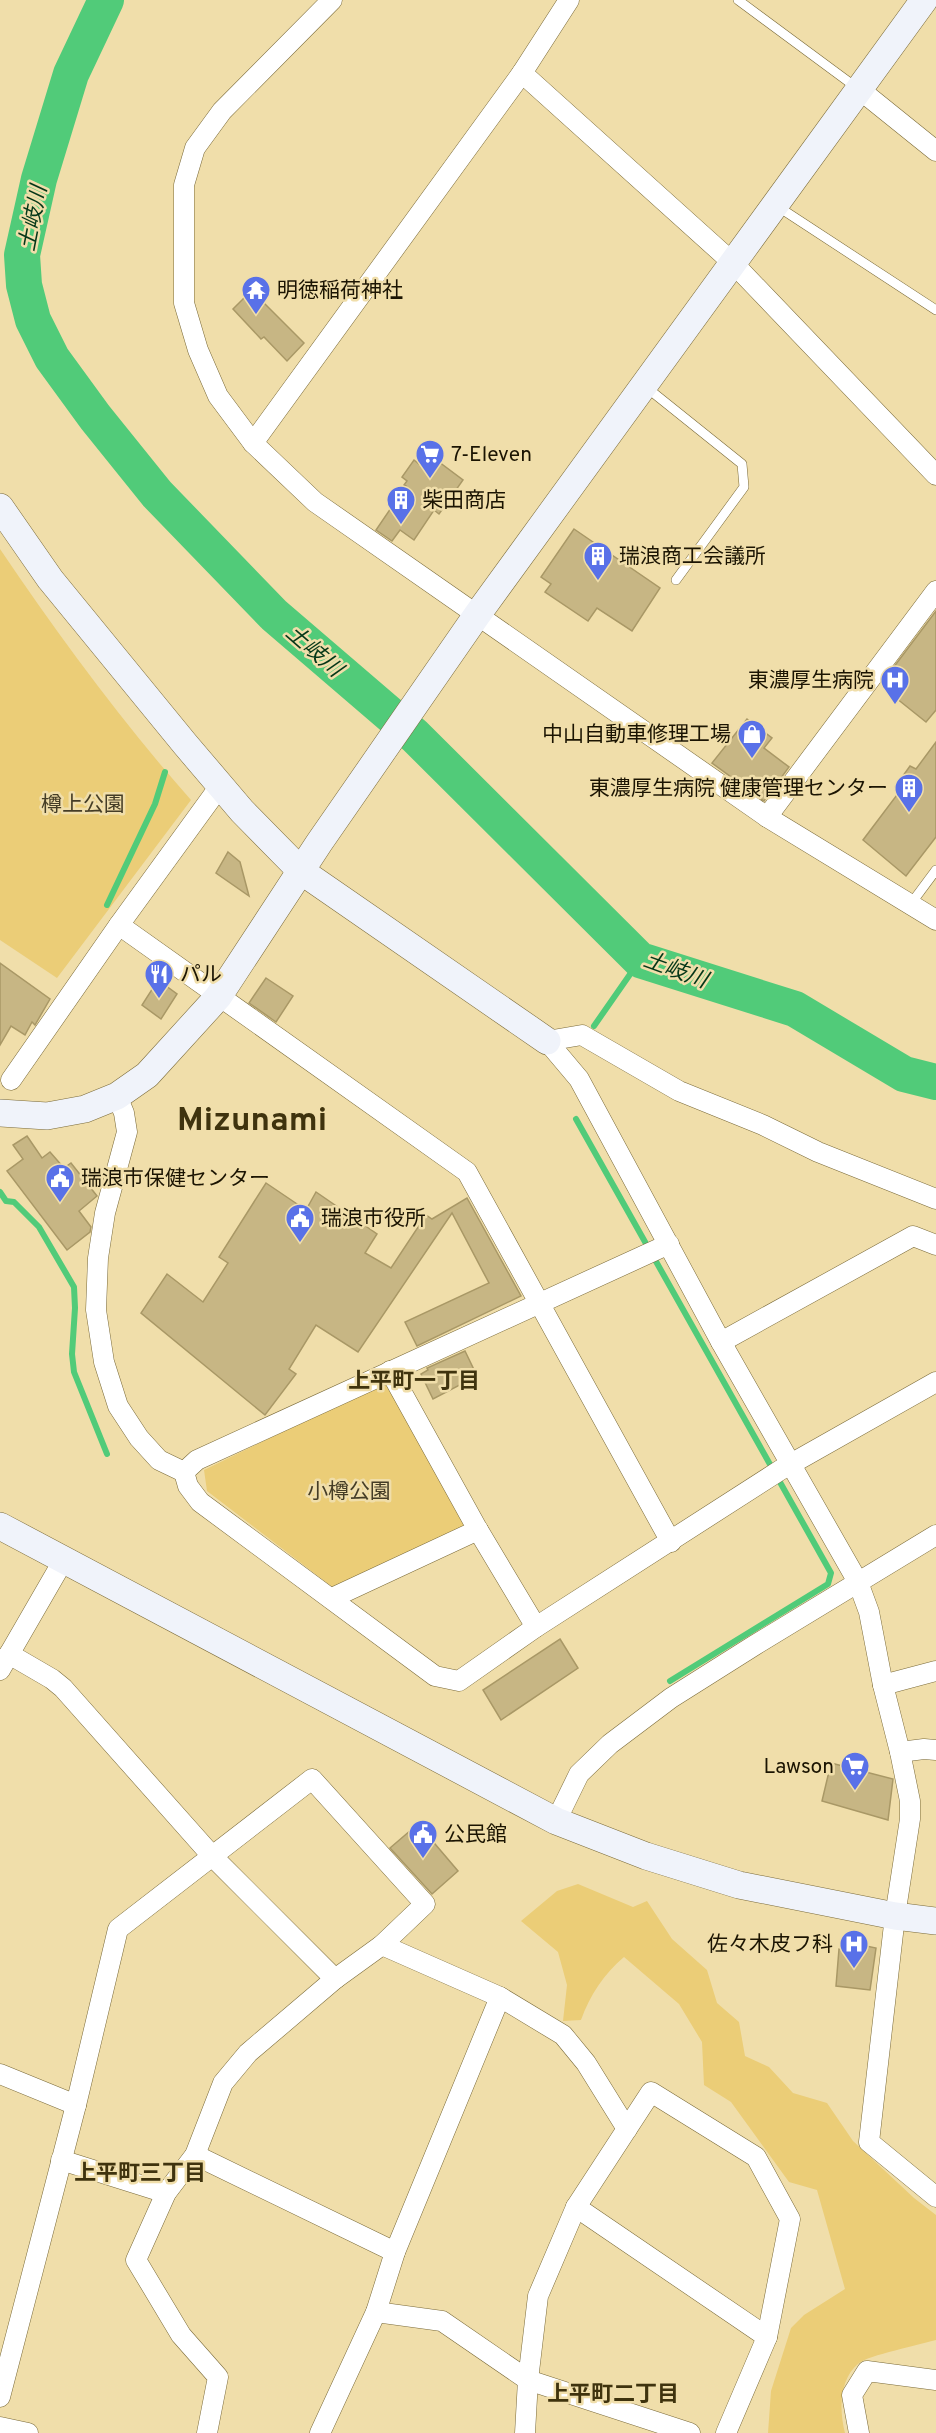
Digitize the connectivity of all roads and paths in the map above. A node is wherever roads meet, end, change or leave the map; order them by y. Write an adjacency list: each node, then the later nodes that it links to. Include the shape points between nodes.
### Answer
1 (332, 0): 12 (street, via 222,111 195,148 184,185 184,303 218,396)
2 (569, 0): 5 (street)
3 (738, 0): 6 (lane)
4 (924, 0): 6 (street)
5 (522, 72): 9 (street); 12 (street)
6 (859, 89): 7 (street); 8 (street)
7 (936, 151)
8 (775, 205): 9 (street); 10 (lane)
9 (733, 263): 11 (street); 13 (street)
10 (936, 310)
11 (644, 386): 15 (lane, via 742,464 744,488); 17 (street)
12 (253, 443): 17 (street, via 315,502)
13 (936, 474)
14 (0, 507): 18 (street, via 50,579)
15 (676, 580)
16 (936, 591): 19 (street)
17 (477, 615): 19 (street); 21 (street)
18 (220, 786): 21 (street); 24 (street)
19 (767, 817): 22 (street)
20 (936, 870): 22 (lane)
21 (301, 871): 25 (street); 26 (street)
22 (910, 905): 23 (street)
23 (936, 920)
24 (119, 925): 25 (street); 27 (street)
25 (218, 997): 28 (street, via 147,1075); 33 (street, via 467,1172)
26 (547, 1041): 30 (street, via 582,1035 680,1091); 32 (street, via 579,1079)
27 (11, 1080)
28 (117, 1096): 29 (street, via 85,1109 47,1116); 38 (street, via 127,1132 105,1213 98,1258 96,1310 104,1362 118,1406 139,1438 159,1460)
29 (0, 1113)
30 (936, 1199)
31 (936, 1245): 34 (street, via 913,1236)
32 (658, 1248): 33 (street); 34 (street)
33 (538, 1304): 35 (street); 42 (street)
34 (721, 1342): 37 (street)
35 (390, 1371): 38 (street, via 197,1460); 40 (street)
36 (936, 1382): 37 (street)
37 (780, 1470): 42 (street); 44 (street)
38 (184, 1472): 45 (street, via 188,1486 200,1502)
39 (0, 1526): 43 (street)
40 (478, 1530): 45 (street); 46 (street)
41 (936, 1535): 44 (street)
42 (671, 1542): 46 (street)
43 (63, 1561): 47 (street); 52 (street)
44 (858, 1582): 49 (street); 52 (street, via 671,1698 610,1744 579,1774)
45 (332, 1598): 46 (street, via 435,1676 459,1681)
46 (536, 1627)
47 (4, 1662): 53 (street, via 52,1679 63,1688)
48 (936, 1671): 49 (street)
49 (883, 1685): 51 (street)
50 (936, 1750): 51 (street)
51 (900, 1752): 54 (street, via 910,1819)
52 (556, 1821): 54 (street, via 646,1856 738,1885)
53 (213, 1857): 56 (street, via 312,1779 425,1904); 57 (street); 60 (street, via 118,1929)
54 (895, 1916): 55 (street); 65 (street, via 869,2142)
55 (936, 1921)
56 (382, 1944): 57 (street); 58 (street)
57 (335, 1979): 62 (street, via 248,2053 223,2083)
58 (500, 1997): 61 (street, via 563,2035 586,2063); 67 (street)
59 (0, 2074): 60 (street)
60 (76, 2105): 63 (street)
61 (627, 2129): 66 (street); 69 (street, via 651,2092 756,2157 790,2219)
62 (195, 2155): 64 (street); 67 (street)
63 (62, 2160): 64 (street); 72 (street)
64 (166, 2193): 75 (street, via 136,2260 181,2335 218,2377)
65 (936, 2197)
66 (576, 2207): 69 (street); 70 (street, via 538,2296)
67 (396, 2252): 68 (street)
68 (376, 2312): 70 (street, via 442,2321); 76 (street)
69 (767, 2337): 79 (street)
70 (528, 2380): 77 (street); 78 (street)
71 (936, 2380): 80 (street, via 867,2371 852,2395)
72 (0, 2397)
73 (0, 2427): 74 (street)
74 (28, 2433)
75 (207, 2433)
76 (320, 2433)
77 (525, 2433)
78 (690, 2433)
79 (726, 2433)
80 (859, 2433)

